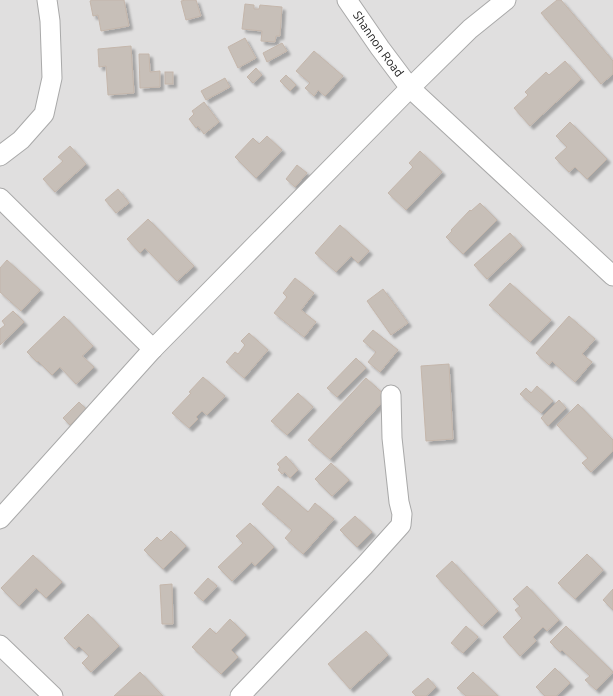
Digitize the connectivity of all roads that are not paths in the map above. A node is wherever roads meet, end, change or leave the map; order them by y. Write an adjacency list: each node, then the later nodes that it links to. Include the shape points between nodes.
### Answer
1 (47, 0): 5 (street, via 52,78 44,114 21,140)
2 (347, 0): 4 (street, Shannon Road)
3 (506, 0): 4 (street, via 470,29)
4 (410, 88): 7 (street, Shannon Road); 8 (street)
5 (0, 156)
6 (0, 198): 8 (street)
7 (613, 276)
8 (153, 349): 10 (street)
9 (391, 395): 13 (street, via 392,438 402,514 401,524)
10 (0, 519)
11 (0, 645): 12 (street)
12 (53, 696)
13 (240, 696)

